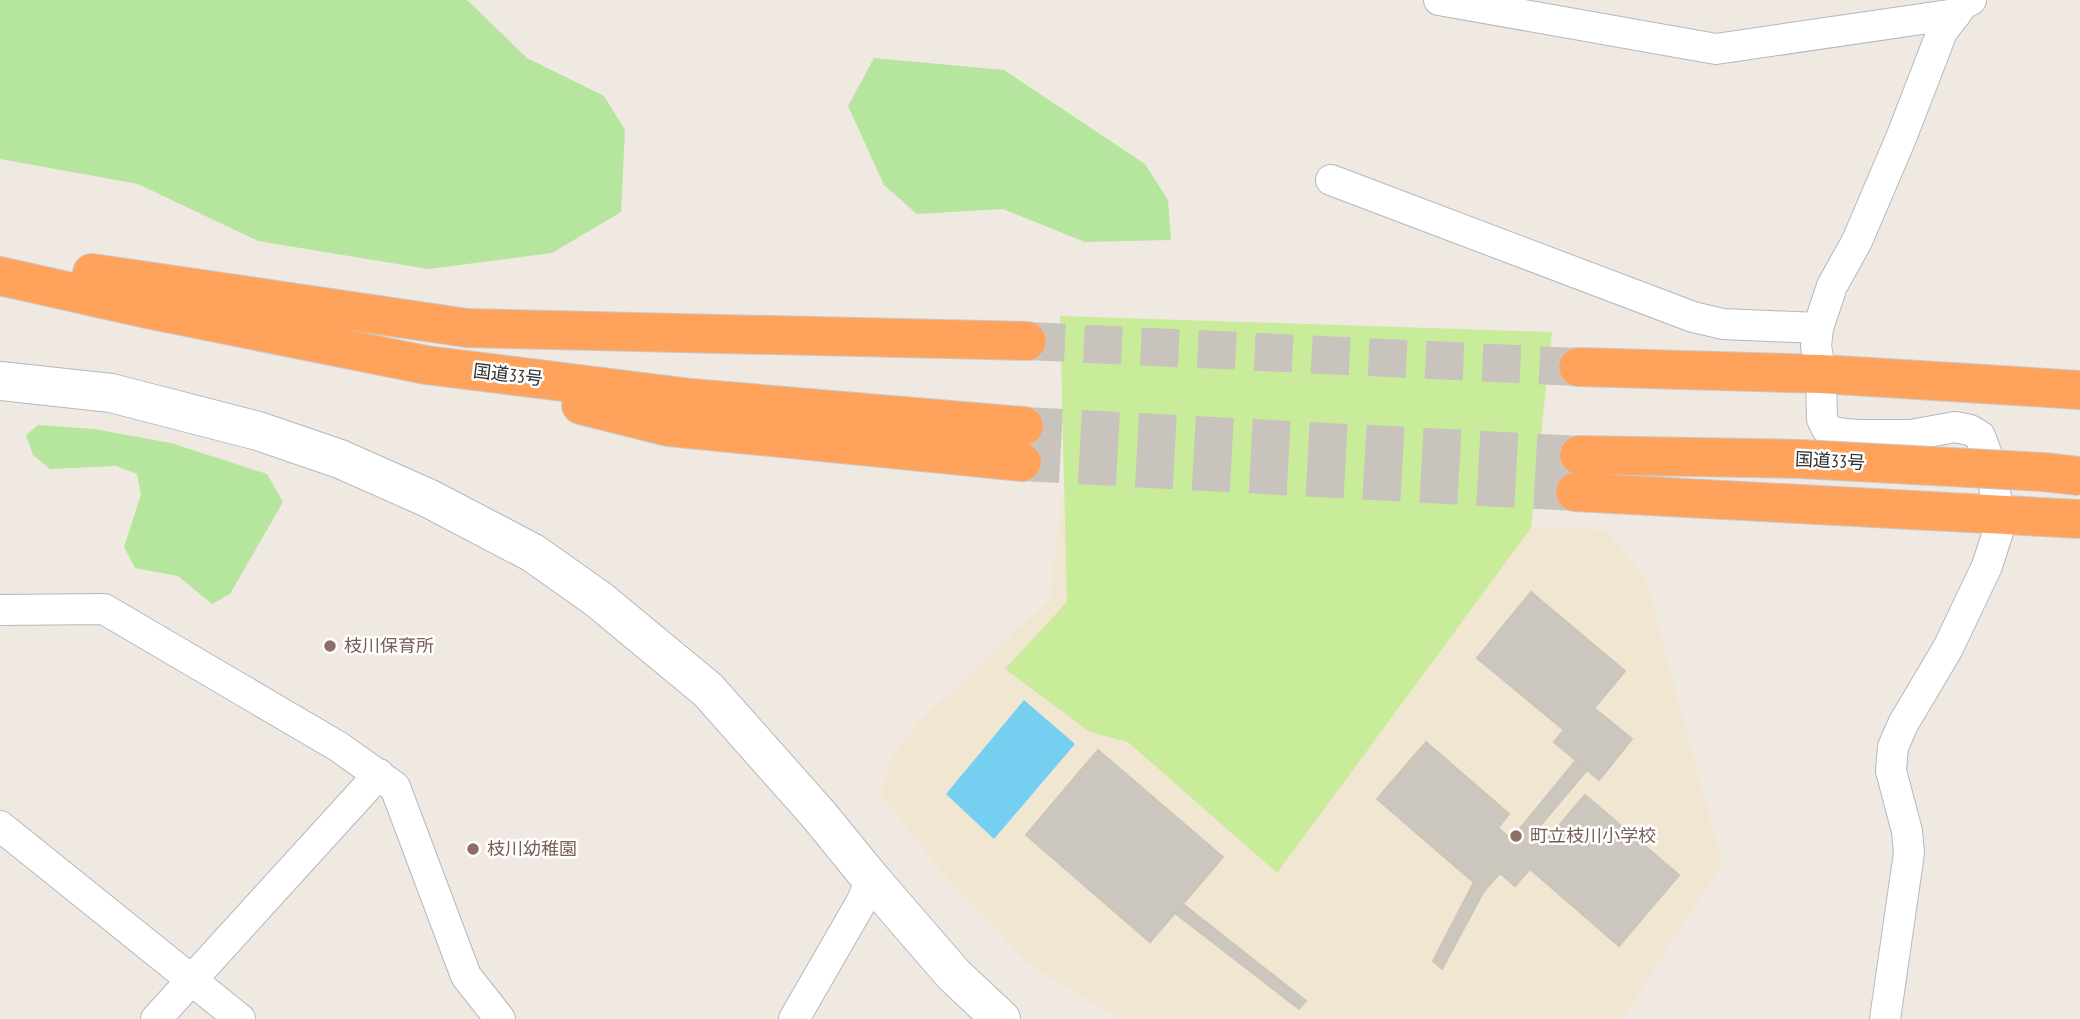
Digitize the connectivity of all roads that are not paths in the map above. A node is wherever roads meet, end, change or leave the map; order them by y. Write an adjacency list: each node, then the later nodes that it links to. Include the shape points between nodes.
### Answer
1 (1439, 0): 2 (street, via 1716,49)
2 (1963, 7): 6 (street, via 1942,32)
3 (1331, 180): 6 (street, via 1693,317 1723,324)
4 (0, 258): 7 (highway, via 467,328)
5 (0, 276): 12 (highway, via 426,365 669,428)
6 (1818, 328): 9 (street)
7 (1027, 341)
8 (1578, 367): 9 (highway)
9 (1821, 374): 11 (highway); 14 (street, via 1822,419 1827,429 1837,433 1911,435 1955,427 1980,436)
10 (0, 381): 19 (street, via 111,393 258,431 340,459 415,492 533,553 598,599 708,690)
11 (2080, 390)
12 (1023, 444)
13 (2080, 476): 14 (highway, 国道33号, bridge, via 1801,459 1577,473)
14 (1999, 514): 15 (highway); 26 (street, via 1987,566 1893,747 1891,771 1909,853)
15 (2080, 519)
16 (0, 610): 17 (street, via 104,609)
17 (379, 774): 20 (street); 23 (street, via 395,787 466,976)
18 (0, 826): 20 (street)
19 (871, 879): 24 (street); 25 (street, via 954,975)
20 (192, 980): 21 (street); 22 (street)
21 (156, 1019)
22 (240, 1019)
23 (500, 1019)
24 (794, 1019)
25 (1001, 1019)
26 (1885, 1019)

